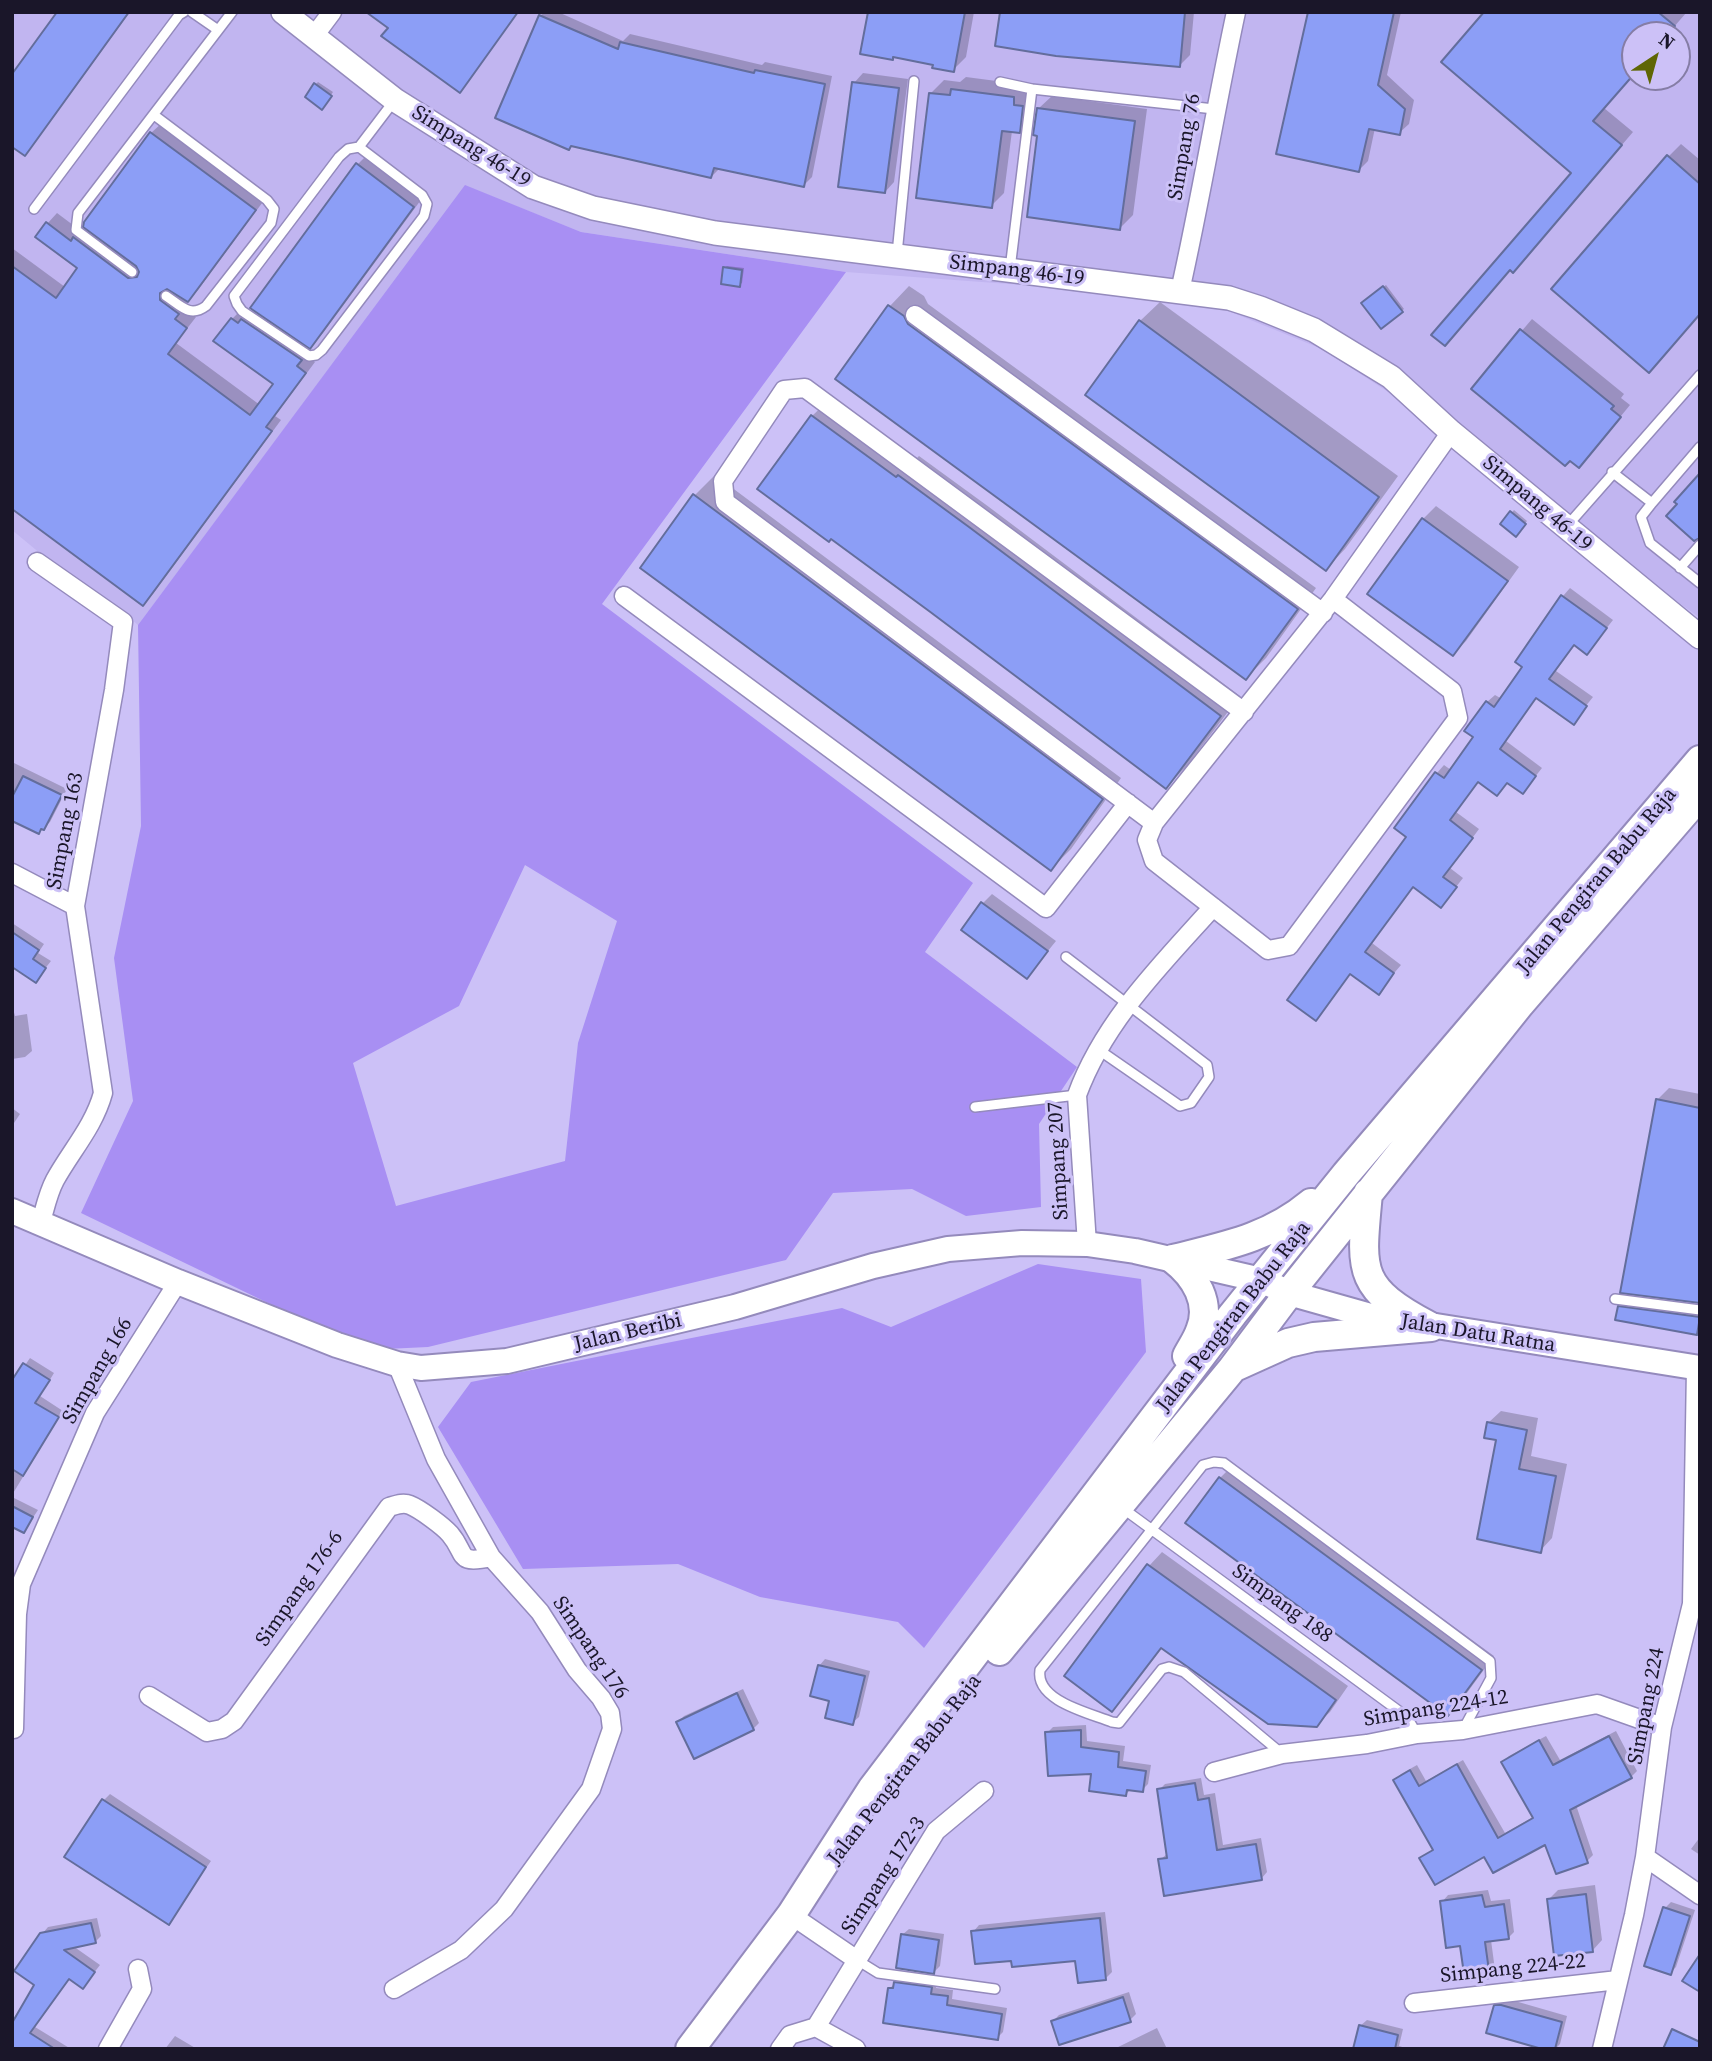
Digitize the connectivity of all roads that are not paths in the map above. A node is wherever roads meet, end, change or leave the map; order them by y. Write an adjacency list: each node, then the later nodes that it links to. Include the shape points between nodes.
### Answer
1 (184, 12): 16 (lane)
2 (192, 12): 7 (lane)
3 (232, 12): 7 (lane)
4 (283, 12): 8 (street, Simpang 46-19)
5 (332, 12): 8 (street)
6 (1236, 12): 13 (street, Simpang 76)
7 (218, 30): 14 (lane)
8 (314, 36): 12 (street, Simpang 46-19)
9 (914, 81): 17 (lane)
10 (999, 82): 11 (lane)
11 (1032, 89): 13 (lane); 18 (lane)
12 (395, 100): 15 (lane); 17 (street, Simpang 46-19, via 533,187 593,208 715,233)
13 (1214, 109): 20 (street, Simpang 76)
14 (154, 115): 19 (lane, via 75,221 76,230); 21 (lane, via 274,209 271,223 198,313)
15 (359, 147): 15 (lane, via 422,195 427,204 424,216 322,350 309,356 242,311 234,296 339,157)
16 (34, 209)
17 (897, 256): 18 (street, Simpang 46-19)
18 (1010, 270): 20 (street, Simpang 46-19)
19 (132, 272)
20 (1181, 291): 24 (street, Simpang 46-19, via 1239,302 1314,330 1391,377)
21 (166, 296)
22 (915, 315): 34 (street)
23 (1699, 378): 26 (lane)
24 (1451, 432): 28 (street, Simpang 46-19); 34 (street)
25 (1700, 447): 27 (lane)
26 (1612, 472): 27 (lane); 28 (lane)
27 (1652, 503): 31 (lane, via 1641,517 1650,543)
28 (1565, 527): 35 (street, Simpang 46-19)
29 (1700, 545): 31 (lane)
30 (37, 562): 42 (street, Simpang 163, via 124,622)
31 (1680, 568): 32 (lane)
32 (1700, 583)
33 (624, 596): 39 (street, via 1046,908)
34 (1328, 606): 36 (street); 43 (street, via 1452,691 1458,718 1289,946 1268,950)
35 (1700, 637)
36 (1244, 712): 39 (street, via 805,388 784,390 723,481 725,502); 40 (street)
37 (1700, 760): 49 (main road, Jalan Pengiran Babu Raja)
38 (1700, 795): 50 (main road, Jalan Pengiran Babu Raja, via 1520,1004)
39 (1128, 803): 40 (street)
40 (1154, 823): 43 (street, via 1147,840 1154,862)
41 (12, 873): 42 (street)
42 (75, 906): 52 (street, Simpang 163, via 103,1093 54,1182)
43 (1213, 907): 45 (street, Simpang 207)
44 (1066, 957): 45 (lane)
45 (1127, 1004): 46 (street, Simpang 207); 46 (lane, via 1207,1065 1209,1077 1191,1102 1180,1106)
46 (1099, 1050): 47 (street, Simpang 207)
47 (1077, 1095): 48 (lane); 53 (street, Simpang 207)
48 (975, 1107)
49 (1346, 1174): 54 (main road, via 1272,1230); 55 (main road, Jalan Pengiran Babu Raja)
50 (1368, 1192): 57 (main road, Jalan Pengiran Babu Raja); 60 (main road, via 1363,1256 1370,1277 1398,1310)
51 (12, 1211): 52 (main road, Jalan Beribi)
52 (41, 1222): 56 (main road, Jalan Beribi)
53 (1087, 1244): 54 (main road, Jalan Beribi); 61 (main road, Jalan Beribi, via 948,1249 735,1307 507,1361 421,1368)
54 (1173, 1259): 55 (main road, Jalan Beribi); 64 (main road, via 1196,1282 1203,1299 1202,1329)
55 (1261, 1280): 57 (main road, Jalan Datu Ratna); 64 (main road, Jalan Pengiran Babu Raja)
56 (178, 1282): 61 (main road, Jalan Beribi); 72 (street, Simpang 166, via 95,1413 21,1584)
57 (1289, 1293): 60 (main road, Jalan Datu Ratna); 63 (main road, Jalan Pengiran Babu Raja)
58 (1615, 1298): 59 (lane)
59 (1700, 1310)
60 (1431, 1327): 62 (main road, Jalan Datu Ratna); 63 (main road, via 1314,1337 1288,1343)
61 (397, 1364): 68 (street, Simpang 176, via 436,1460)
62 (1698, 1368): 65 (street, Simpang 224)
63 (1232, 1369): 66 (main road, Jalan Pengiran Babu Raja)
64 (1138, 1440): 80 (main road, Jalan Pengiran Babu Raja, via 872,1789)
65 (1697, 1483): 69 (street, Simpang 224)
66 (1120, 1506): 67 (lane, Simpang 188); 80 (main road, Jalan Pengiran Babu Raja, via 974,1681)
67 (1151, 1530): 73 (lane, via 1203,1465 1224,1463 1490,1661 1491,1678); 74 (lane, Simpang 188, via 1407,1717); 75 (lane, via 1040,1670 1042,1686 1062,1703 1119,1723 1162,1669 1169,1667 1184,1672)
68 (491, 1557): 70 (street, Simpang 176-6, via 475,1560 460,1554 449,1532 408,1504 388,1507 234,1721 207,1732); 84 (street, Simpang 176, via 540,1612 601,1698 610,1713 611,1729 591,1789 504,1909 461,1951)
69 (1696, 1581): 71 (street, Simpang 224)
70 (149, 1696)
71 (1662, 1727): 73 (street, Simpang 224-12, via 1597,1703); 78 (street, Simpang 224)
72 (14, 1729)
73 (1463, 1730): 74 (street, Simpang 224-12)
74 (1417, 1734): 75 (street, Simpang 224-12)
75 (1282, 1754): 76 (street, Simpang 224-12)
76 (1214, 1772)
77 (984, 1791): 81 (street, Simpang 172-3, via 936,1831)
78 (1645, 1857): 79 (street); 83 (street, Simpang 224)
79 (1700, 1895)
80 (796, 1907): 81 (street); 89 (main road, Jalan Pengiran Babu Raja)
81 (857, 1960): 85 (lane, via 878,1973); 87 (street, Simpang 172-3)
82 (138, 1969): 88 (street, via 142,1989)
83 (1618, 1980): 86 (street, Simpang 224-22); 92 (street, Simpang 224)
84 (394, 1989)
85 (995, 1989)
86 (1414, 2003)
87 (816, 2027): 90 (street, via 790,2035); 91 (street)
88 (108, 2049)
89 (690, 2049)
90 (779, 2049)
91 (856, 2049)
92 (1602, 2049)

